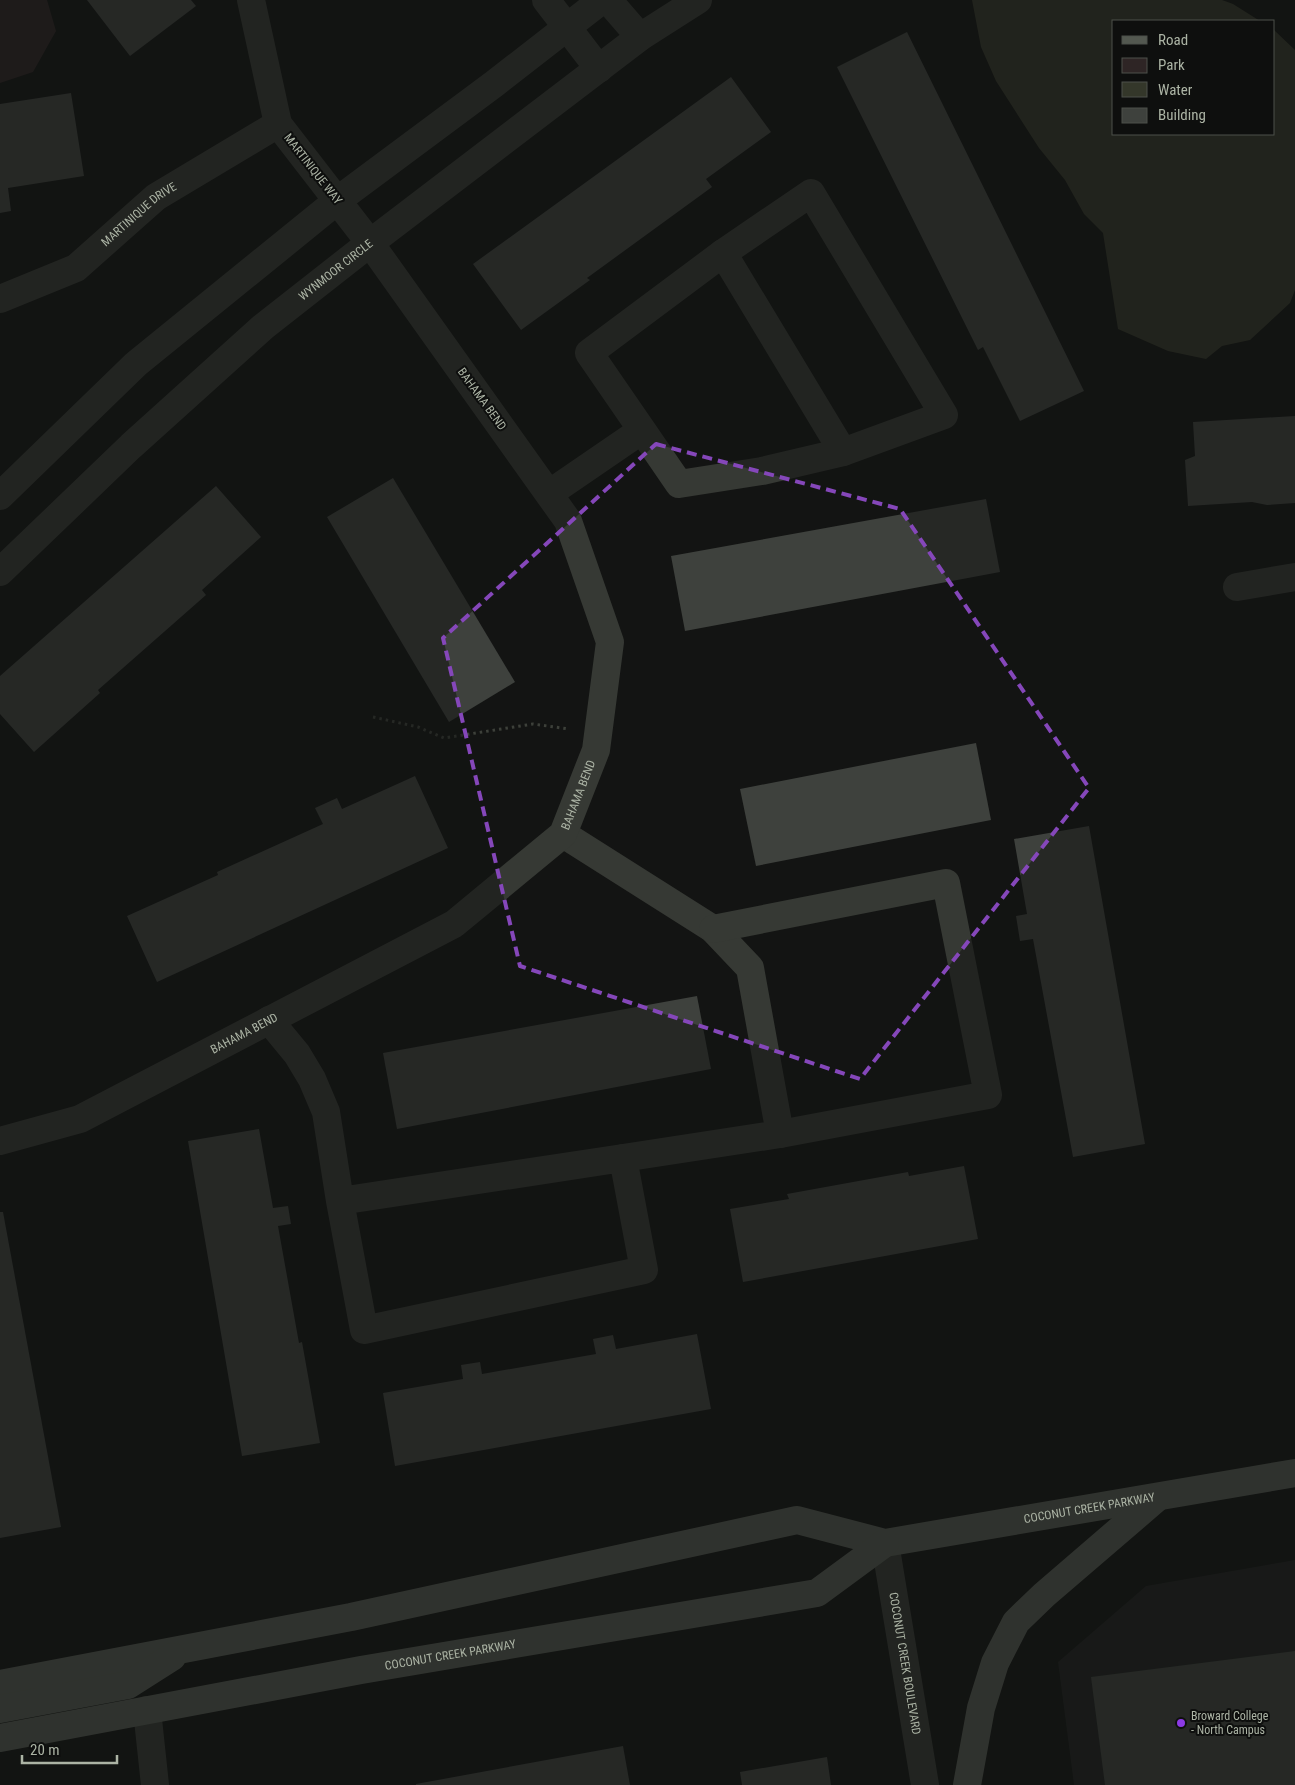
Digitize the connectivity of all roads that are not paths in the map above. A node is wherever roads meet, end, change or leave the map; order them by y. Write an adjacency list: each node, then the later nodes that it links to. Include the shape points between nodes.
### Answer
1 (251, 0): 9 (street, MARTINIQUE WAY)
2 (546, 0): 6 (street)
3 (602, 0): 6 (street)
4 (608, 0): 7 (street)
5 (698, 0): 7 (street, WYNMOOR CIRCLE)
6 (567, 28): 8 (street); 10 (street)
7 (640, 37): 8 (street, WYNMOOR CIRCLE)
8 (599, 69): 11 (street, WYNMOOR CIRCLE)
9 (278, 124): 10 (street, MARTINIQUE WAY); 13 (street, MARTINIQUE DRIVE, via 156,197 76,268)
10 (338, 200): 11 (street, MARTINIQUE WAY); 17 (street, via 136,364)
11 (370, 243): 16 (street, BAHAMA BEND); 18 (street, WYNMOOR CIRCLE, via 248,340 131,446)
12 (723, 254): 14 (street, via 589,354); 15 (street); 15 (street, via 811,193 944,415)
13 (0, 299)
14 (642, 430): 15 (street, via 679,484 762,471); 16 (street)
15 (843, 452)
16 (550, 493): 21 (street, BAHAMA BEND, via 568,521 610,642 596,750)
17 (0, 496)
18 (0, 572)
19 (1295, 577): 20 (street)
20 (1237, 587)
21 (563, 834): 22 (street); 23 (street, BAHAMA BEND, via 454,924)
22 (713, 930): 24 (street, via 750,968); 24 (street, via 946,883 988,1094)
23 (269, 1020): 25 (street, BAHAMA BEND, via 80,1119); 27 (street, via 297,1054 326,1112)
24 (780, 1134): 26 (street)
25 (0, 1141)
26 (623, 1158): 27 (street); 27 (street, via 644,1270 364,1330)
27 (340, 1201)
28 (1295, 1473): 29 (main road, COCONUT CREEK PARKWAY)
29 (1158, 1497): 30 (main road, COCONUT CREEK PARKWAY); 38 (main road, via 1016,1622 995,1663 981,1708)
30 (885, 1542): 31 (main road, COCONUT CREEK PARKWAY, via 797,1520 351,1617); 34 (main road, COCONUT CREEK PARKWAY, via 817,1593 361,1670); 37 (street, COCONUT CREEK BOULEVARD)
31 (184, 1649): 32 (main road, COCONUT CREEK PARKWAY); 33 (main road, via 128,1685)
32 (0, 1684)
33 (0, 1709)
34 (147, 1710): 35 (main road, COCONUT CREEK PARKWAY); 36 (street)
35 (0, 1738)
36 (155, 1785)
37 (925, 1785)
38 (967, 1785)

